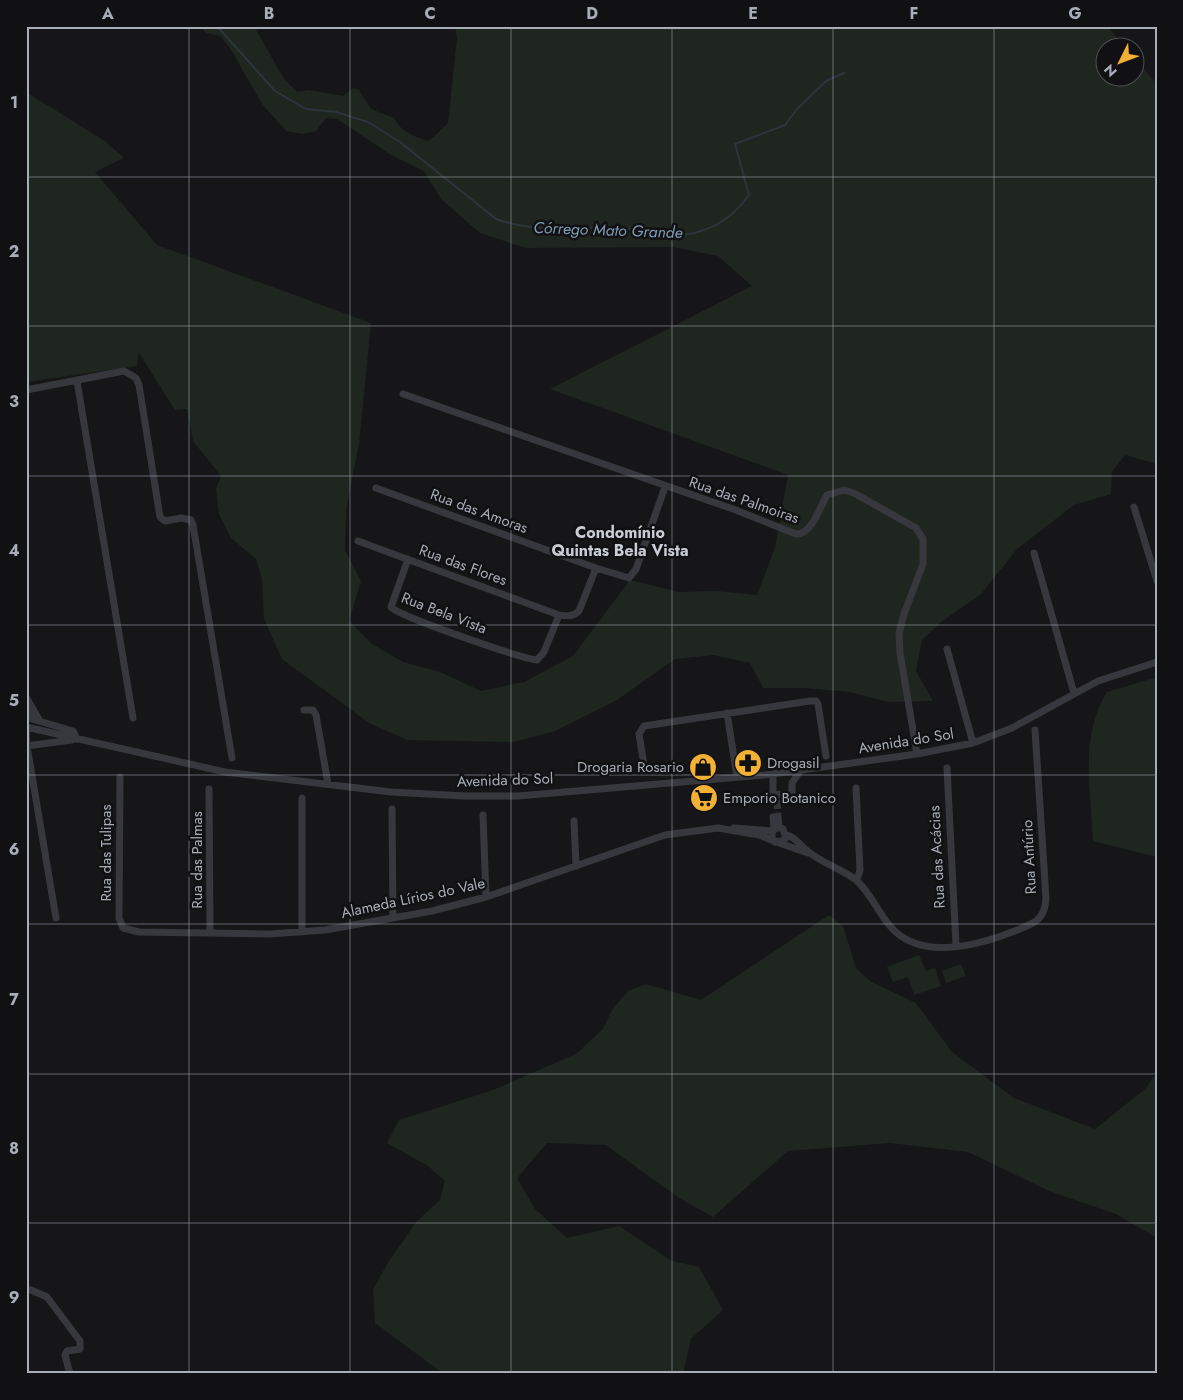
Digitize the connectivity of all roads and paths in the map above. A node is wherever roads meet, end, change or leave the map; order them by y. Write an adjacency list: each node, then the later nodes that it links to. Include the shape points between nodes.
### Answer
1 (77, 381): 2 (street); 20 (street); 29 (street, via 124,371 136,378 139,385 162,520 191,520)
2 (26, 390)
3 (403, 394): 4 (street, Rua das Palmoiras)
4 (665, 487): 10 (street, Rua das Amoras, via 634,574 630,578); 27 (street, Rua das Palmoiras, via 800,534 811,525 827,495 844,490 916,528 924,546 923,564 899,633)
5 (376, 488): 10 (street, Rua das Amoras)
6 (1134, 507): 11 (street)
7 (358, 541): 9 (street, Rua das Flores)
8 (1034, 553): 15 (street)
9 (408, 559): 12 (street, Rua das Flores); 12 (street, Rua Bela Vista, via 391,603 392,609 537,660 544,652)
10 (596, 568): 12 (street, via 579,611 572,616)
11 (1157, 581)
12 (559, 615)
13 (947, 650): 25 (street)
14 (1157, 662): 15 (street, Avenida do Sol, via 1098,681)
15 (1074, 693): 25 (street, Avenida do Sol, via 1012,728)
16 (26, 697): 21 (street)
17 (26, 710): 21 (street)
18 (304, 710): 38 (street, via 312,710 316,715)
19 (727, 713): 28 (street, via 816,701); 31 (street, via 642,728 640,738); 37 (street)
20 (133, 718)
21 (33, 719): 24 (street, via 70,730)
22 (26, 728): 24 (street, Avenida do Sol); 26 (street)
23 (1035, 730): 61 (street, Rua Antúrio, via 1046,898 1044,912 1037,921 1006,935 982,943)
24 (77, 739): 26 (street); 38 (street, Avenida do Sol, via 226,772)
25 (973, 743): 27 (street, Avenida do Sol)
26 (27, 746): 56 (street)
27 (917, 754): 32 (street, Avenida do Sol)
28 (826, 756)
29 (232, 758)
30 (947, 768): 61 (street, Rua das Acácias)
31 (645, 771)
32 (800, 771): 33 (street, Avenida do Sol); 41 (street, via 792,783)
33 (788, 772): 34 (street, Avenida do Sol); 41 (street)
34 (773, 774): 35 (street, Avenida do Sol); 43 (street)
35 (764, 776): 37 (street, Avenida do Sol); 43 (street, via 768,779)
36 (120, 777): 58 (street, Rua das Tulipas, via 119,918)
37 (737, 777): 38 (street, Avenida do Sol, via 488,797)
38 (328, 784)
39 (856, 788): 54 (street, via 860,870)
40 (209, 789): 59 (street, Rua das Palmas, via 212,859)
41 (790, 794): 43 (street)
42 (302, 798): 60 (street)
43 (773, 799)
44 (392, 809): 57 (street)
45 (484, 815): 55 (street)
46 (775, 817): 49 (street)
47 (574, 821): 53 (street)
48 (729, 829): 49 (street, Alameda Lírios do Vale); 51 (street, Alameda Lírios do Vale); 53 (street, Alameda Lírios do Vale, via 665,835)
49 (775, 829): 50 (street, via 783,829); 51 (street, via 772,839)
50 (786, 835): 51 (street, via 784,841); 52 (street, via 792,836)
51 (776, 842): 52 (street, Alameda Lírios do Vale)
52 (809, 853): 54 (street, Rua Antúrio)
53 (576, 866): 55 (street, Alameda Lírios do Vale)
54 (857, 880): 61 (street, Rua Antúrio, via 898,934 932,948)
55 (486, 897): 57 (street, Alameda Lírios do Vale)
56 (56, 918)
57 (393, 918): 60 (street, Alameda Lírios do Vale)
58 (123, 928): 59 (street, Alameda Lírios do Vale, via 139,932)
59 (210, 931): 60 (street, Alameda Lírios do Vale)
60 (302, 932)
61 (956, 945)
62 (31, 1290): 63 (street, via 47,1297 80,1342 80,1348 65,1355)
63 (70, 1374)

